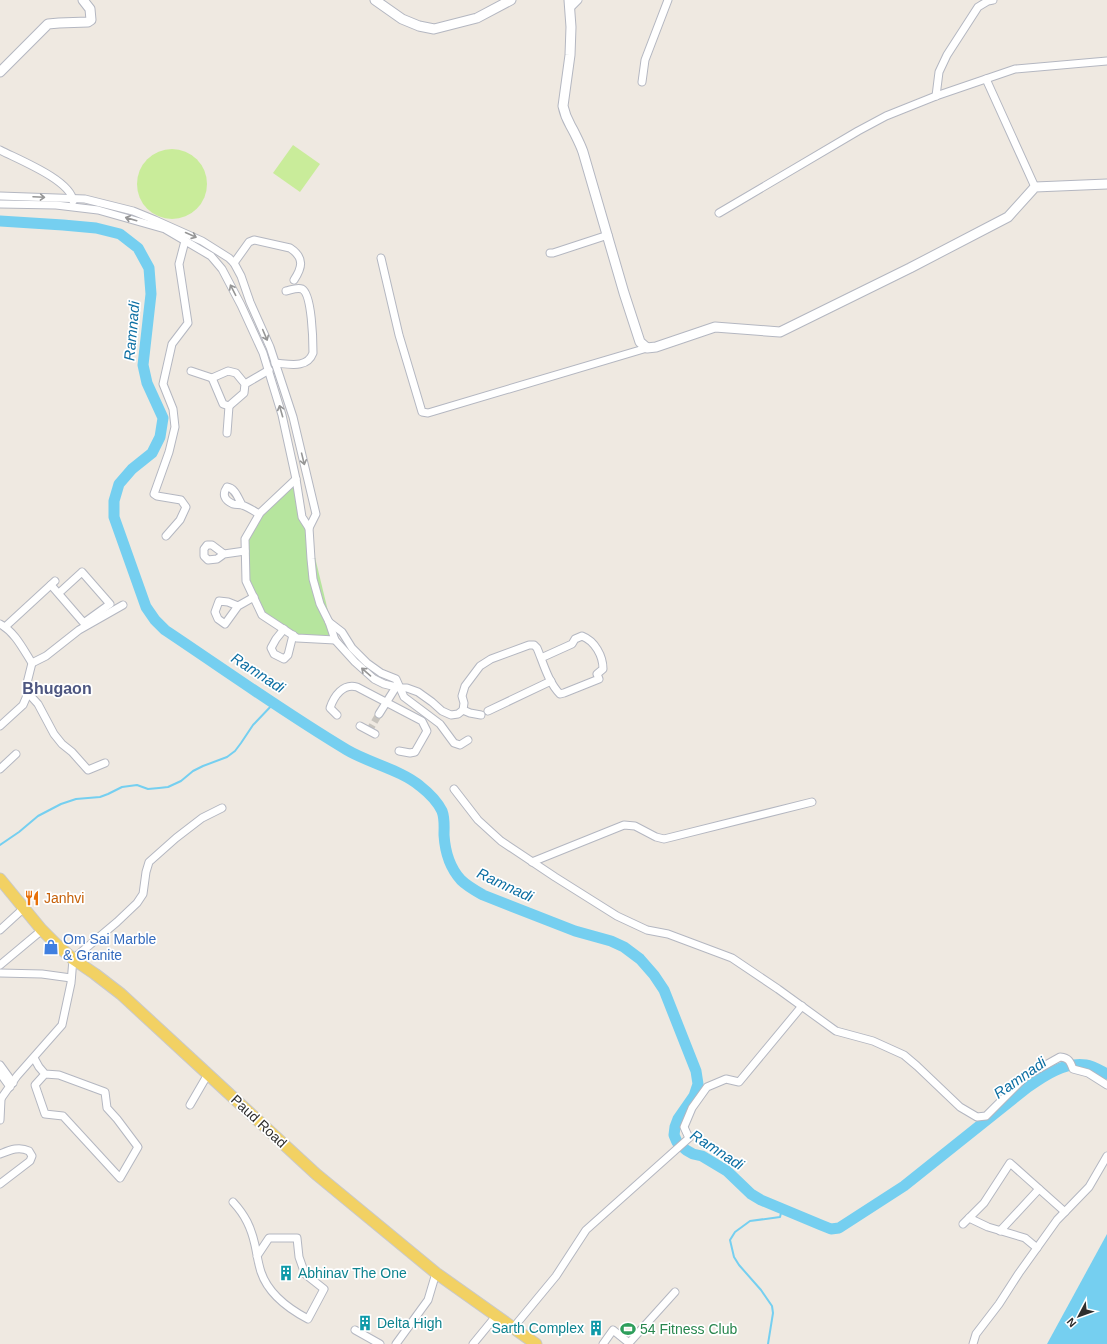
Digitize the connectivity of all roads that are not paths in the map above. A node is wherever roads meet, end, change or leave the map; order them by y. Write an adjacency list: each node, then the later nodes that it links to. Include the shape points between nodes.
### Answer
1 (83, 0): 9 (street, via 90,9 91,20 48,24)
2 (375, 0): 3 (street, via 402,19 434,29 477,18)
3 (511, 0)
4 (578, 0): 7 (street)
5 (668, 0): 11 (street, via 645,60)
6 (993, 0): 12 (street, via 978,7 947,55 939,72)
7 (569, 4): 21 (street, via 570,55 563,106 567,122 584,152)
8 (1107, 61): 10 (street, via 1015,69)
9 (0, 72)
10 (986, 79): 12 (street); 15 (street)
11 (642, 82)
12 (936, 96): 20 (street, via 886,116 858,131)
13 (0, 150): 17 (street, via 48,173 68,189)
14 (1107, 184): 15 (street)
15 (1035, 188): 30 (street, via 1008,217 780,332 715,327 656,348)
16 (0, 196): 17 (street, one-way to 17)
17 (73, 198): 19 (street); 23 (street, one-way to 23, via 133,211)
18 (0, 204): 19 (street)
19 (73, 207): 22 (street, one-way to 19, via 165,229 98,210)
20 (719, 213)
21 (608, 236): 24 (street); 30 (street, via 640,342)
22 (185, 241): 25 (street); 42 (street, via 179,264 188,322 172,344 164,384 173,409 175,427 154,494 181,500 186,507 180,520)
23 (215, 248): 25 (street); 27 (street)
24 (550, 253)
25 (211, 256): 32 (street, one-way to 25, via 264,353 238,299 222,269)
26 (381, 258): 30 (street, via 399,335 422,412 428,413)
27 (234, 264): 28 (street, via 249,242 254,240 290,248 295,252 301,266); 31 (street, one-way to 31)
28 (294, 280)
29 (286, 291): 31 (street, via 298,288 306,294 313,353 311,359 302,364)
30 (647, 348)
31 (275, 363): 41 (street, one-way to 41, via 293,417 316,514)
32 (269, 370): 35 (street); 38 (street, one-way to 32)
33 (191, 371): 34 (street)
34 (212, 378): 35 (street, via 228,371 236,373); 36 (street, via 223,404)
35 (245, 384): 36 (street, via 244,393)
36 (229, 406): 37 (street)
37 (227, 433)
38 (296, 479): 40 (street); 41 (street, via 302,518)
39 (242, 505): 40 (street)
40 (259, 514): 43 (street, via 245,539)
41 (309, 528): 49 (street, via 313,579 320,604)
42 (166, 536)
43 (245, 551): 44 (street); 46 (street, via 246,582)
44 (224, 554)
45 (58, 592): 45 (street, via 83,622 110,604 82,572); 50 (street, via 53,583)
46 (254, 597): 48 (street); 51 (street, via 262,615)
47 (123, 605): 55 (street, via 79,630 46,656)
48 (238, 606)
49 (329, 622): 53 (street); 57 (street, via 342,632 352,648 367,663 396,679)
50 (3, 626): 55 (street, via 20,643)
51 (284, 629): 52 (street); 52 (street, via 271,648 274,654 284,659)
52 (294, 635): 53 (street, via 297,638)
53 (335, 640): 57 (street, one-way to 53, via 374,679)
54 (541, 658): 56 (street); 56 (street, via 572,644 575,639 582,636 595,645 603,662 603,670 597,674 598,679 564,693 560,694); 60 (street, via 537,648 529,645 491,659 480,666 465,686 462,696)
55 (32, 663): 58 (street, via 27,683)
56 (551, 680): 60 (street, via 485,713 470,713)
57 (398, 687): 59 (street); 60 (street, via 418,692 450,715); 66 (street, via 404,697 440,724 454,743 460,745)
58 (28, 693): 63 (street, via 23,706); 69 (street, via 38,704 54,734 88,770)
59 (387, 702): 61 (street, via 352,685 339,692 332,702 330,708); 62 (street); 67 (street, via 422,721 427,731 415,752)
60 (463, 710)
61 (337, 714)
62 (380, 714)
63 (0, 726)
64 (360, 726): 65 (street)
65 (375, 734)
66 (468, 740)
67 (399, 750)
68 (16, 754): 70 (street)
69 (105, 763)
70 (0, 769)
71 (454, 789): 74 (street, via 478,820 501,841)
72 (812, 802): 74 (street, via 664,839 635,826 624,825)
73 (222, 808): 79 (street, via 202,818 149,862 143,894 137,903)
74 (532, 862): 83 (street, via 617,916 647,930 668,934 732,958)
75 (0, 879): 76 (main road, Paud Road)
76 (24, 908): 77 (street); 78 (main road, Paud Road)
77 (0, 930)
78 (42, 930): 79 (main road, Paud Road); 80 (street)
79 (73, 959): 82 (street); 87 (main road, Paud Road, via 121,994)
80 (0, 965)
81 (0, 973): 82 (street)
82 (71, 978): 84 (street, via 62,1025)
83 (802, 1006): 89 (street, via 836,1031 873,1041 904,1055 960,1107 977,1117 986,1116 1026,1076 1060,1057 1065,1057 1072,1066); 107 (street, via 739,1082 726,1079 707,1087 692,1108 684,1127 689,1138 586,1230 556,1276)
84 (34, 1058): 86 (street); 88 (street)
85 (1, 1070): 88 (street)
86 (45, 1074): 86 (street, via 59,1075 105,1092 107,1108 138,1147 120,1178 63,1116 45,1114 35,1085)
87 (208, 1074): 91 (street); 104 (main road, Paud Road, via 316,1174)
88 (12, 1085): 90 (street)
89 (1107, 1085)
90 (0, 1099): 92 (street)
91 (190, 1105)
92 (0, 1120)
93 (0, 1154): 95 (street, via 15,1148 24,1148 32,1156 30,1161)
94 (1107, 1156): 98 (street, via 1089,1187)
95 (0, 1184)
96 (1039, 1189): 98 (street); 99 (street, via 1010,1163 984,1204); 101 (street)
97 (233, 1202): 103 (street, via 244,1215)
98 (1065, 1212): 102 (street)
99 (969, 1218): 100 (street); 101 (street)
100 (963, 1224)
101 (1000, 1230): 102 (street, via 1024,1238)
102 (1037, 1248): 115 (street, via 976,1334)
103 (257, 1256): 103 (street, via 261,1273 270,1288 282,1302 308,1319 324,1289 305,1274 299,1258 297,1238 269,1238)
104 (436, 1273): 106 (main road, Paud Road); 110 (street, via 428,1300)
105 (675, 1292): 114 (street)
106 (496, 1316): 107 (main road, Paud Road); 111 (street)
107 (513, 1328): 112 (main road, Paud Road)
108 (355, 1330): 109 (street)
109 (380, 1344)
110 (396, 1344)
111 (473, 1344)
112 (536, 1344)
113 (603, 1344): 114 (street, via 613,1330)
114 (630, 1344)
115 (973, 1344)

